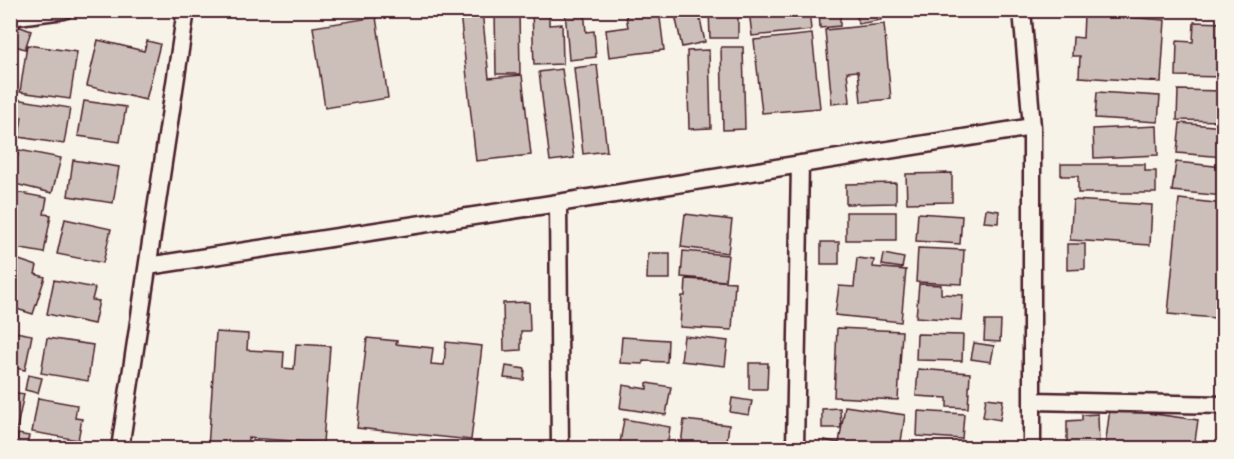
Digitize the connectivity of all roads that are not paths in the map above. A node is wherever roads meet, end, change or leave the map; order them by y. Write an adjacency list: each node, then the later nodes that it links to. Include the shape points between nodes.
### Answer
1 (64, 10): 4 (street)
2 (186, 10): 8 (street)
3 (1022, 10): 5 (street)
4 (10, 17)
5 (1032, 127): 6 (street); 9 (street)
6 (800, 164): 7 (street); 13 (street)
7 (558, 203): 8 (street); 12 (street)
8 (148, 266): 11 (street)
9 (1032, 401): 10 (street); 14 (street)
10 (1224, 405)
11 (120, 448)
12 (560, 448)
13 (795, 448)
14 (1032, 448)

